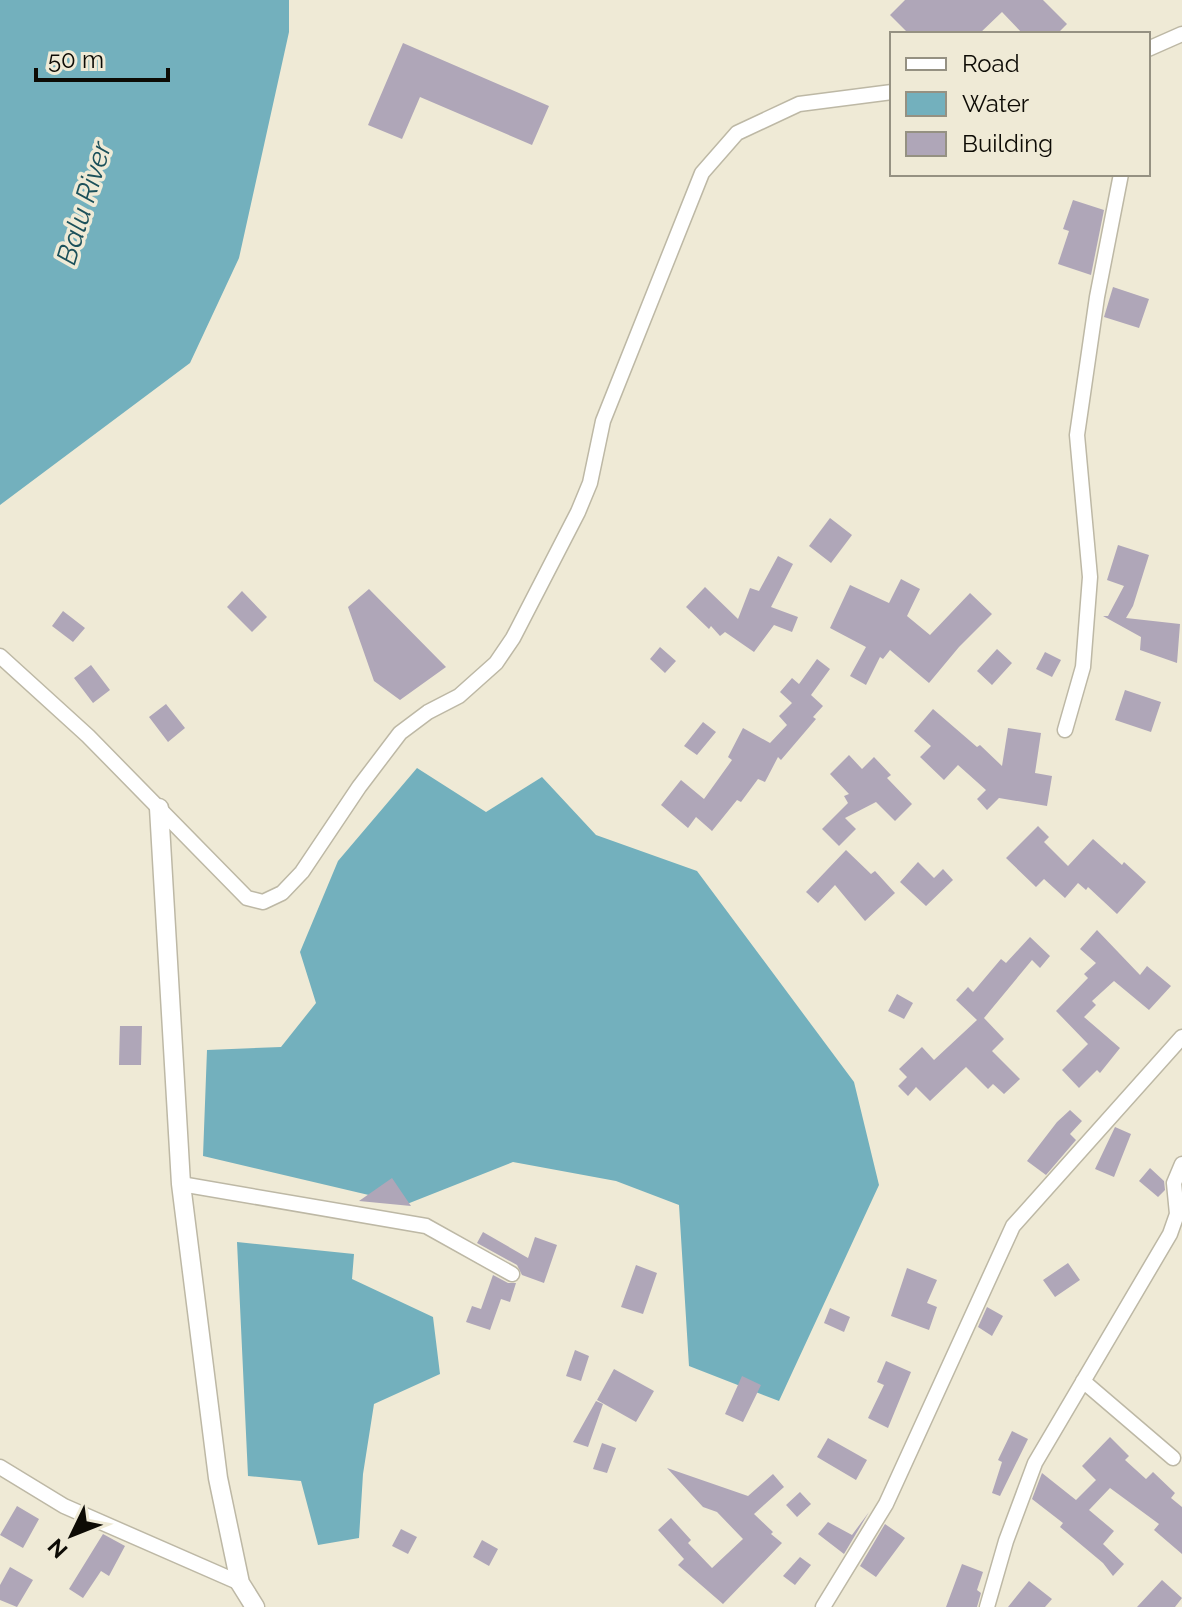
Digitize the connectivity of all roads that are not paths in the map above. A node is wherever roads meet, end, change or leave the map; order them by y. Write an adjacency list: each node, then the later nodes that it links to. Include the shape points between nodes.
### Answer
1 (1182, 34): 2 (street)
2 (1150, 48)
3 (890, 92): 7 (street, via 799,104 737,133 702,173 603,421 590,483 513,638 496,663 459,696 400,733 282,893 263,902 247,898)
4 (1121, 176): 6 (street, via 1077,435 1090,577 1083,667)
5 (0, 656): 7 (street)
6 (1065, 730)
7 (159, 808): 10 (street)
8 (1182, 1037): 17 (street, via 1013,1226 886,1504)
9 (1182, 1164): 12 (street, via 1174,1183 1177,1214 1170,1234)
10 (181, 1184): 11 (street, via 426,1226); 15 (street, via 218,1478)
11 (512, 1274)
12 (1083, 1381): 13 (street); 18 (street, via 1035,1463)
13 (1173, 1458)
14 (0, 1467): 15 (street, via 64,1506)
15 (240, 1583): 16 (street)
16 (255, 1607)
17 (823, 1607)
18 (987, 1607)

